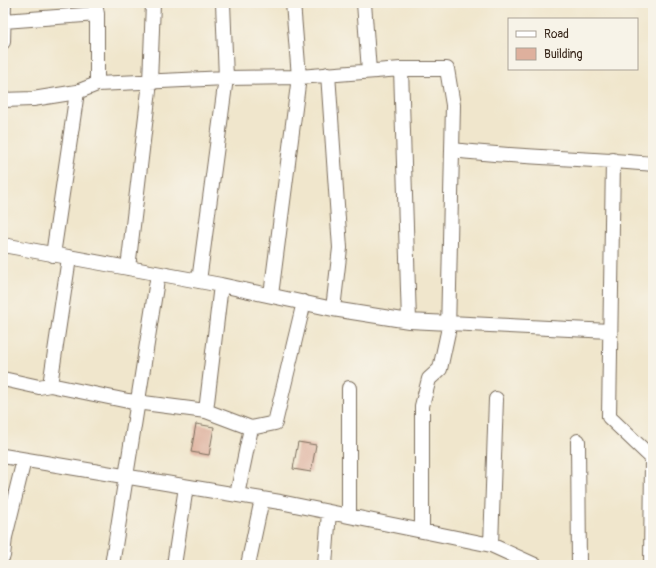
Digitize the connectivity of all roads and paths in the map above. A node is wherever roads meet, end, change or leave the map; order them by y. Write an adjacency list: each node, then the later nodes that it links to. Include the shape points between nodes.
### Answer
1 (4, 3): 7 (street)
2 (153, 3): 14 (street)
3 (223, 3): 13 (street)
4 (293, 3): 12 (street)
5 (364, 3): 10 (street)
6 (96, 9): 7 (street); 15 (street)
7 (4, 21): 8 (street)
8 (3, 42)
9 (401, 69): 10 (street); 18 (street, via 447,69 453,105); 31 (street)
10 (369, 71): 11 (street)
11 (328, 74): 12 (street); 30 (street, via 340,248)
12 (299, 77): 13 (street); 28 (street)
13 (226, 78): 14 (street); 26 (street)
14 (150, 82): 15 (street); 24 (street)
15 (97, 84): 16 (street)
16 (77, 92): 17 (street, via 33,99); 22 (street)
17 (3, 100)
18 (453, 150): 19 (street, via 504,156); 32 (street)
19 (612, 160): 20 (street); 33 (street)
20 (653, 164)
21 (3, 245): 22 (street)
22 (54, 255): 23 (street)
23 (69, 258): 24 (street); 35 (street)
24 (128, 268): 25 (street)
25 (158, 274): 26 (street); 38 (street)
26 (199, 280): 27 (street)
27 (221, 285): 28 (street); 39 (street)
28 (271, 295): 29 (street)
29 (304, 302): 30 (street); 40 (street, via 275,424)
30 (333, 308): 31 (street)
31 (410, 321): 32 (street)
32 (448, 323): 33 (street); 50 (street, via 440,369 429,379 422,406)
33 (610, 331): 59 (street, via 609,417 652,458)
34 (3, 379): 35 (street, via 38,386)
35 (50, 385): 38 (street)
36 (348, 388): 49 (street)
37 (496, 399): 51 (street)
38 (138, 402): 39 (street); 44 (street)
39 (206, 411): 40 (street)
40 (251, 428): 46 (street)
41 (578, 441): 58 (street)
42 (3, 456): 43 (street)
43 (24, 460): 44 (street); 52 (street, via 5,537)
44 (126, 477): 45 (street); 54 (street)
45 (186, 487): 46 (street); 55 (street)
46 (237, 495): 47 (street)
47 (262, 500): 48 (street); 56 (street)
48 (329, 512): 49 (street); 57 (street)
49 (348, 516): 50 (street)
50 (422, 531): 51 (street)
51 (491, 545): 53 (street)
52 (3, 556)
53 (528, 563)
54 (112, 565)
55 (174, 565)
56 (248, 565)
57 (325, 565)
58 (579, 565)
59 (652, 565)

